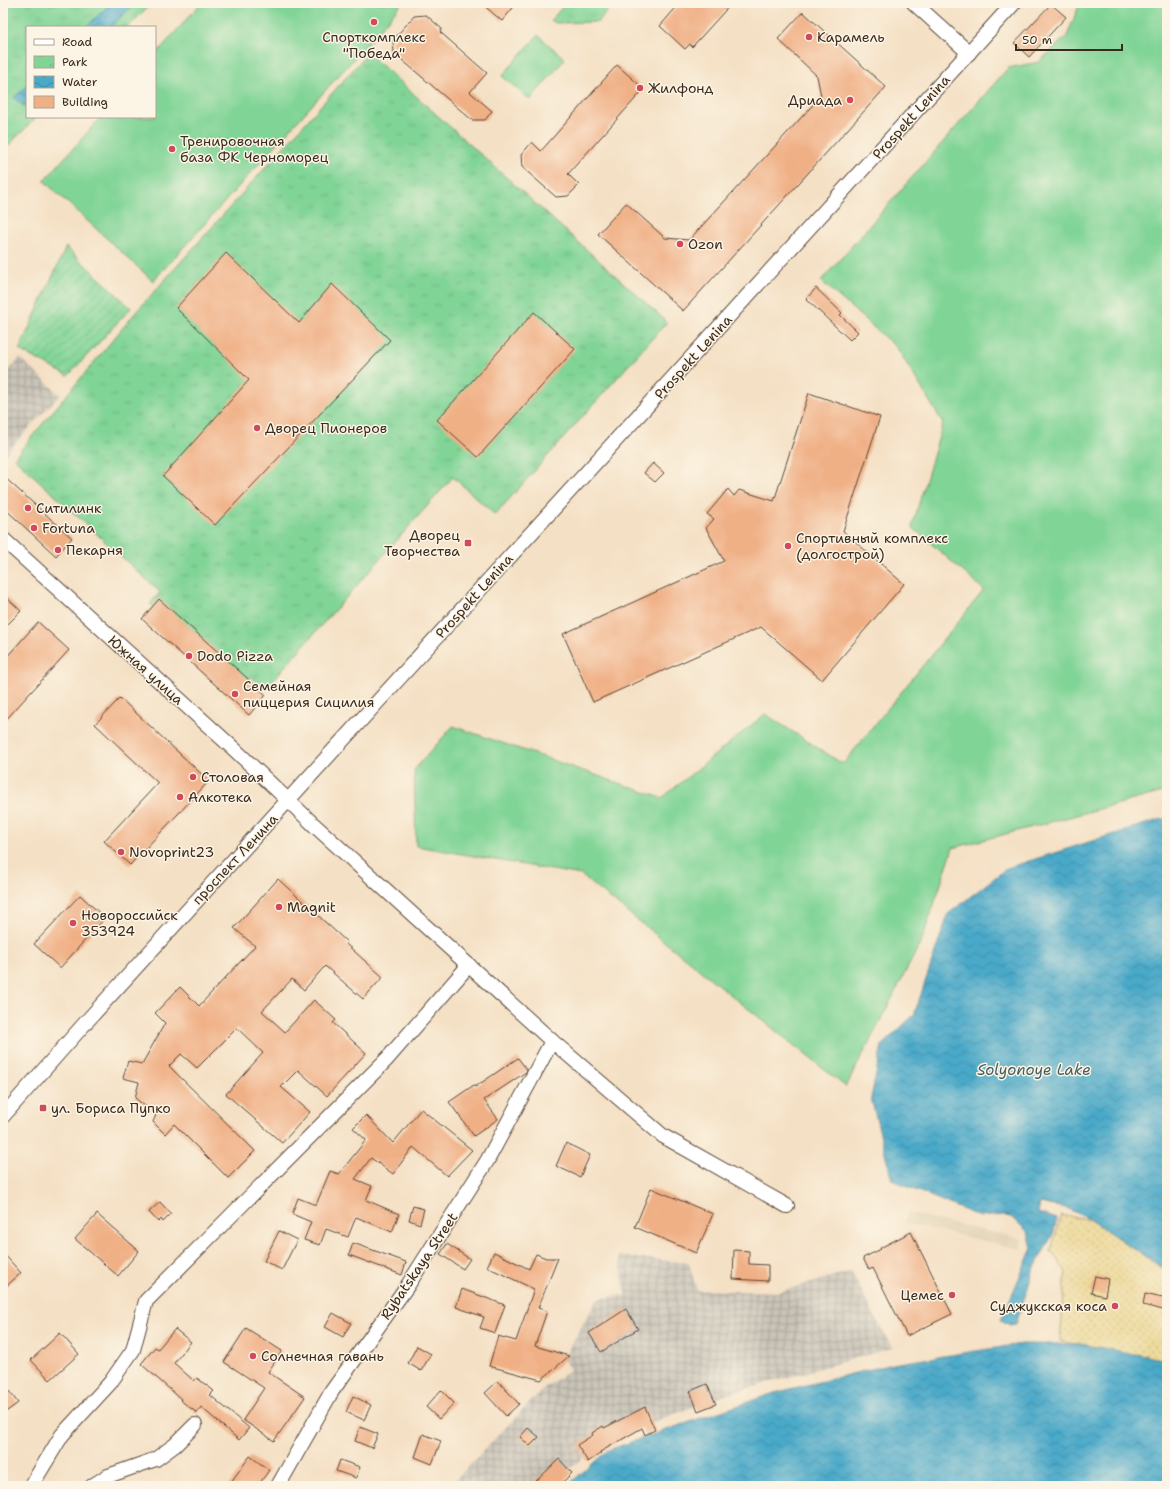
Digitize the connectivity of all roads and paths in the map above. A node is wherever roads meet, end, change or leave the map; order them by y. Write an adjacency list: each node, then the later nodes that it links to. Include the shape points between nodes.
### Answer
1 (914, 3): 3 (street)
2 (1014, 3): 3 (street, Prospekt Lenina)
3 (969, 53): 5 (street, Prospekt Lenina)
4 (3, 539): 5 (street, Южная улица)
5 (288, 801): 6 (street, Южная улица); 8 (street, проспект Ленина)
6 (469, 965): 7 (street, Южная улица); 11 (street, via 387,1059 146,1301 133,1350 110,1383 62,1435)
7 (552, 1041): 9 (street, Южная улица, via 663,1136); 13 (street, Rybatskaya Street, via 487,1161 408,1285 332,1391)
8 (3, 1116)
9 (787, 1206)
10 (195, 1424): 12 (street, via 175,1445 156,1459 108,1476)
11 (31, 1486)
12 (92, 1486)
13 (278, 1486)

